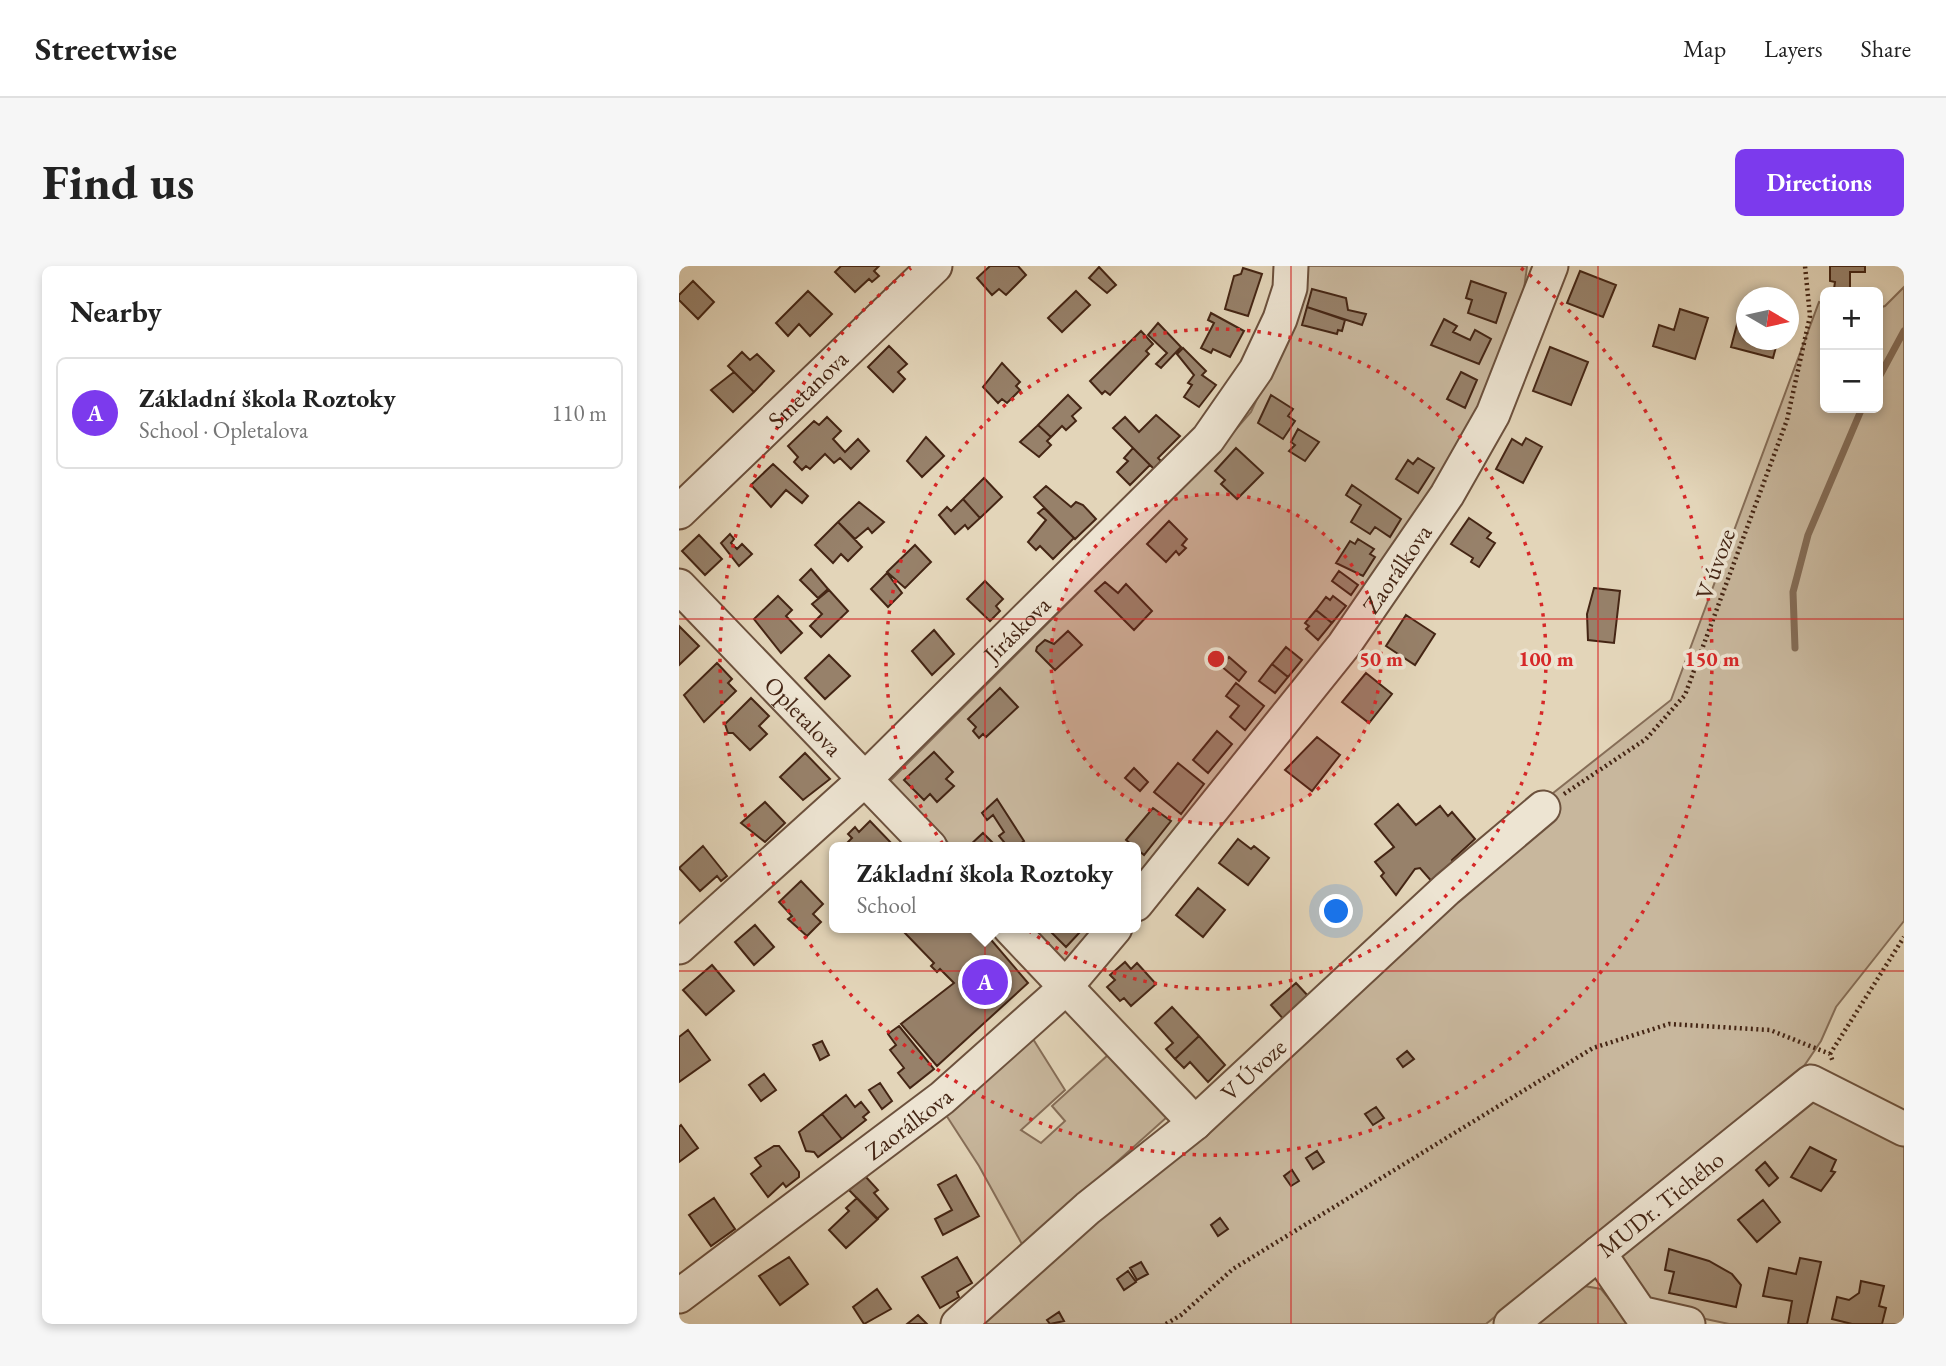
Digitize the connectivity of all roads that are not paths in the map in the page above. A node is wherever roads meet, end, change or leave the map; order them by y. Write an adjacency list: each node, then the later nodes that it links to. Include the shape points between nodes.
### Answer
1 (935, 266): 6 (street, Smetanova)
2 (1291, 266): 8 (street, Jiráskova, via 1287,299 1256,370 1208,439)
3 (1535, 266): 5 (street)
4 (1551, 266): 5 (street, Zaorálkova)
5 (1536, 303): 11 (street, Zaorálkova, via 1493,414 1447,495 1344,645)
6 (679, 512)
7 (679, 586): 8 (street, Opletalova)
8 (863, 781): 10 (street, Opletalova); 14 (street, Jiráskova)
9 (1543, 808): 16 (street, V Úvoze, via 1447,889)
10 (925, 842)
11 (1141, 898)
12 (1015, 933): 15 (street)
13 (1111, 933): 15 (street, Zaorálkova)
14 (679, 947)
15 (1067, 985): 16 (street); 19 (street, Zaorálkova, via 942,1098)
16 (1195, 1123): 20 (street, V Úvoze, via 1089,1208)
17 (1904, 1129): 18 (street, MUDr. Tichého, via 1811,1082)
18 (1599, 1253): 21 (street, MUDr. Tichého); 22 (street, via 1640,1314)
19 (679, 1296)
20 (958, 1324)
21 (1511, 1324)
22 (1688, 1324)

